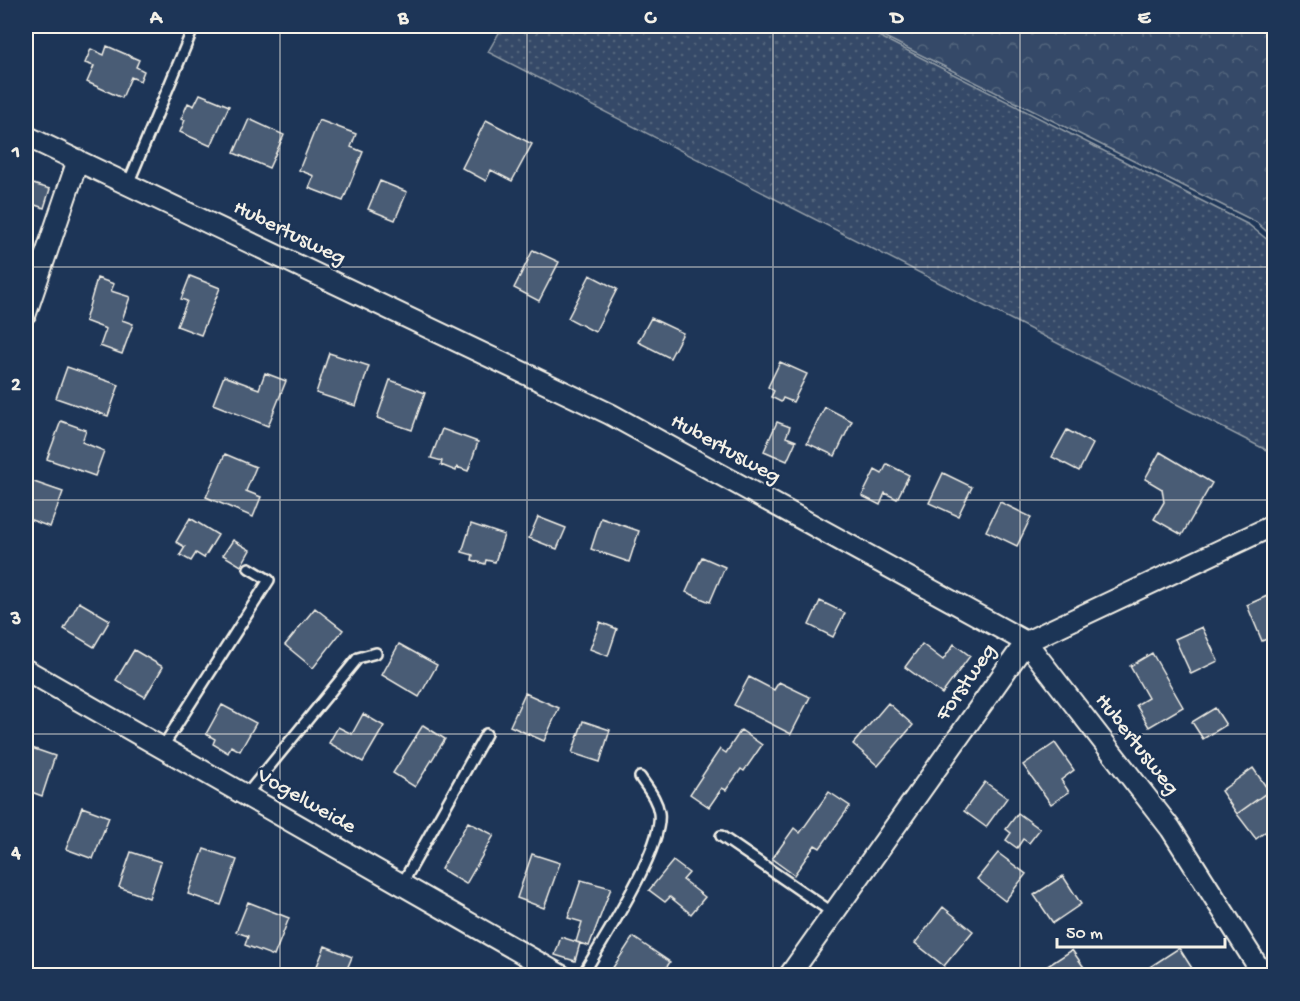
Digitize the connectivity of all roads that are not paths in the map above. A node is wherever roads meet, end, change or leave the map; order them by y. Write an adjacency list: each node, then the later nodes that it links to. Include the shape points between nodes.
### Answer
1 (194, 26): 4 (lane)
2 (26, 136): 3 (street, Hubertusweg)
3 (78, 160): 4 (street, Hubertusweg); 5 (street)
4 (128, 184): 8 (street, Hubertusweg, via 610,414)
5 (26, 313)
6 (1275, 525): 8 (street, Forstweg)
7 (249, 568): 12 (lane, via 270,580)
8 (1026, 642): 17 (street, Forstweg); 21 (street, Hubertusweg, via 1171,829)
9 (376, 653): 14 (lane, via 358,658)
10 (26, 670): 12 (street, Vogelweide)
11 (486, 734): 16 (lane)
12 (162, 748): 14 (street, Vogelweide)
13 (640, 777): 19 (lane, via 655,797 660,816 654,844)
14 (246, 795): 16 (street, Vogelweide)
15 (721, 836): 17 (lane)
16 (402, 884): 18 (street, Vogelweide)
17 (833, 913): 20 (street, Forstweg)
18 (562, 975)
19 (582, 975)
20 (789, 975)
21 (1264, 975)

